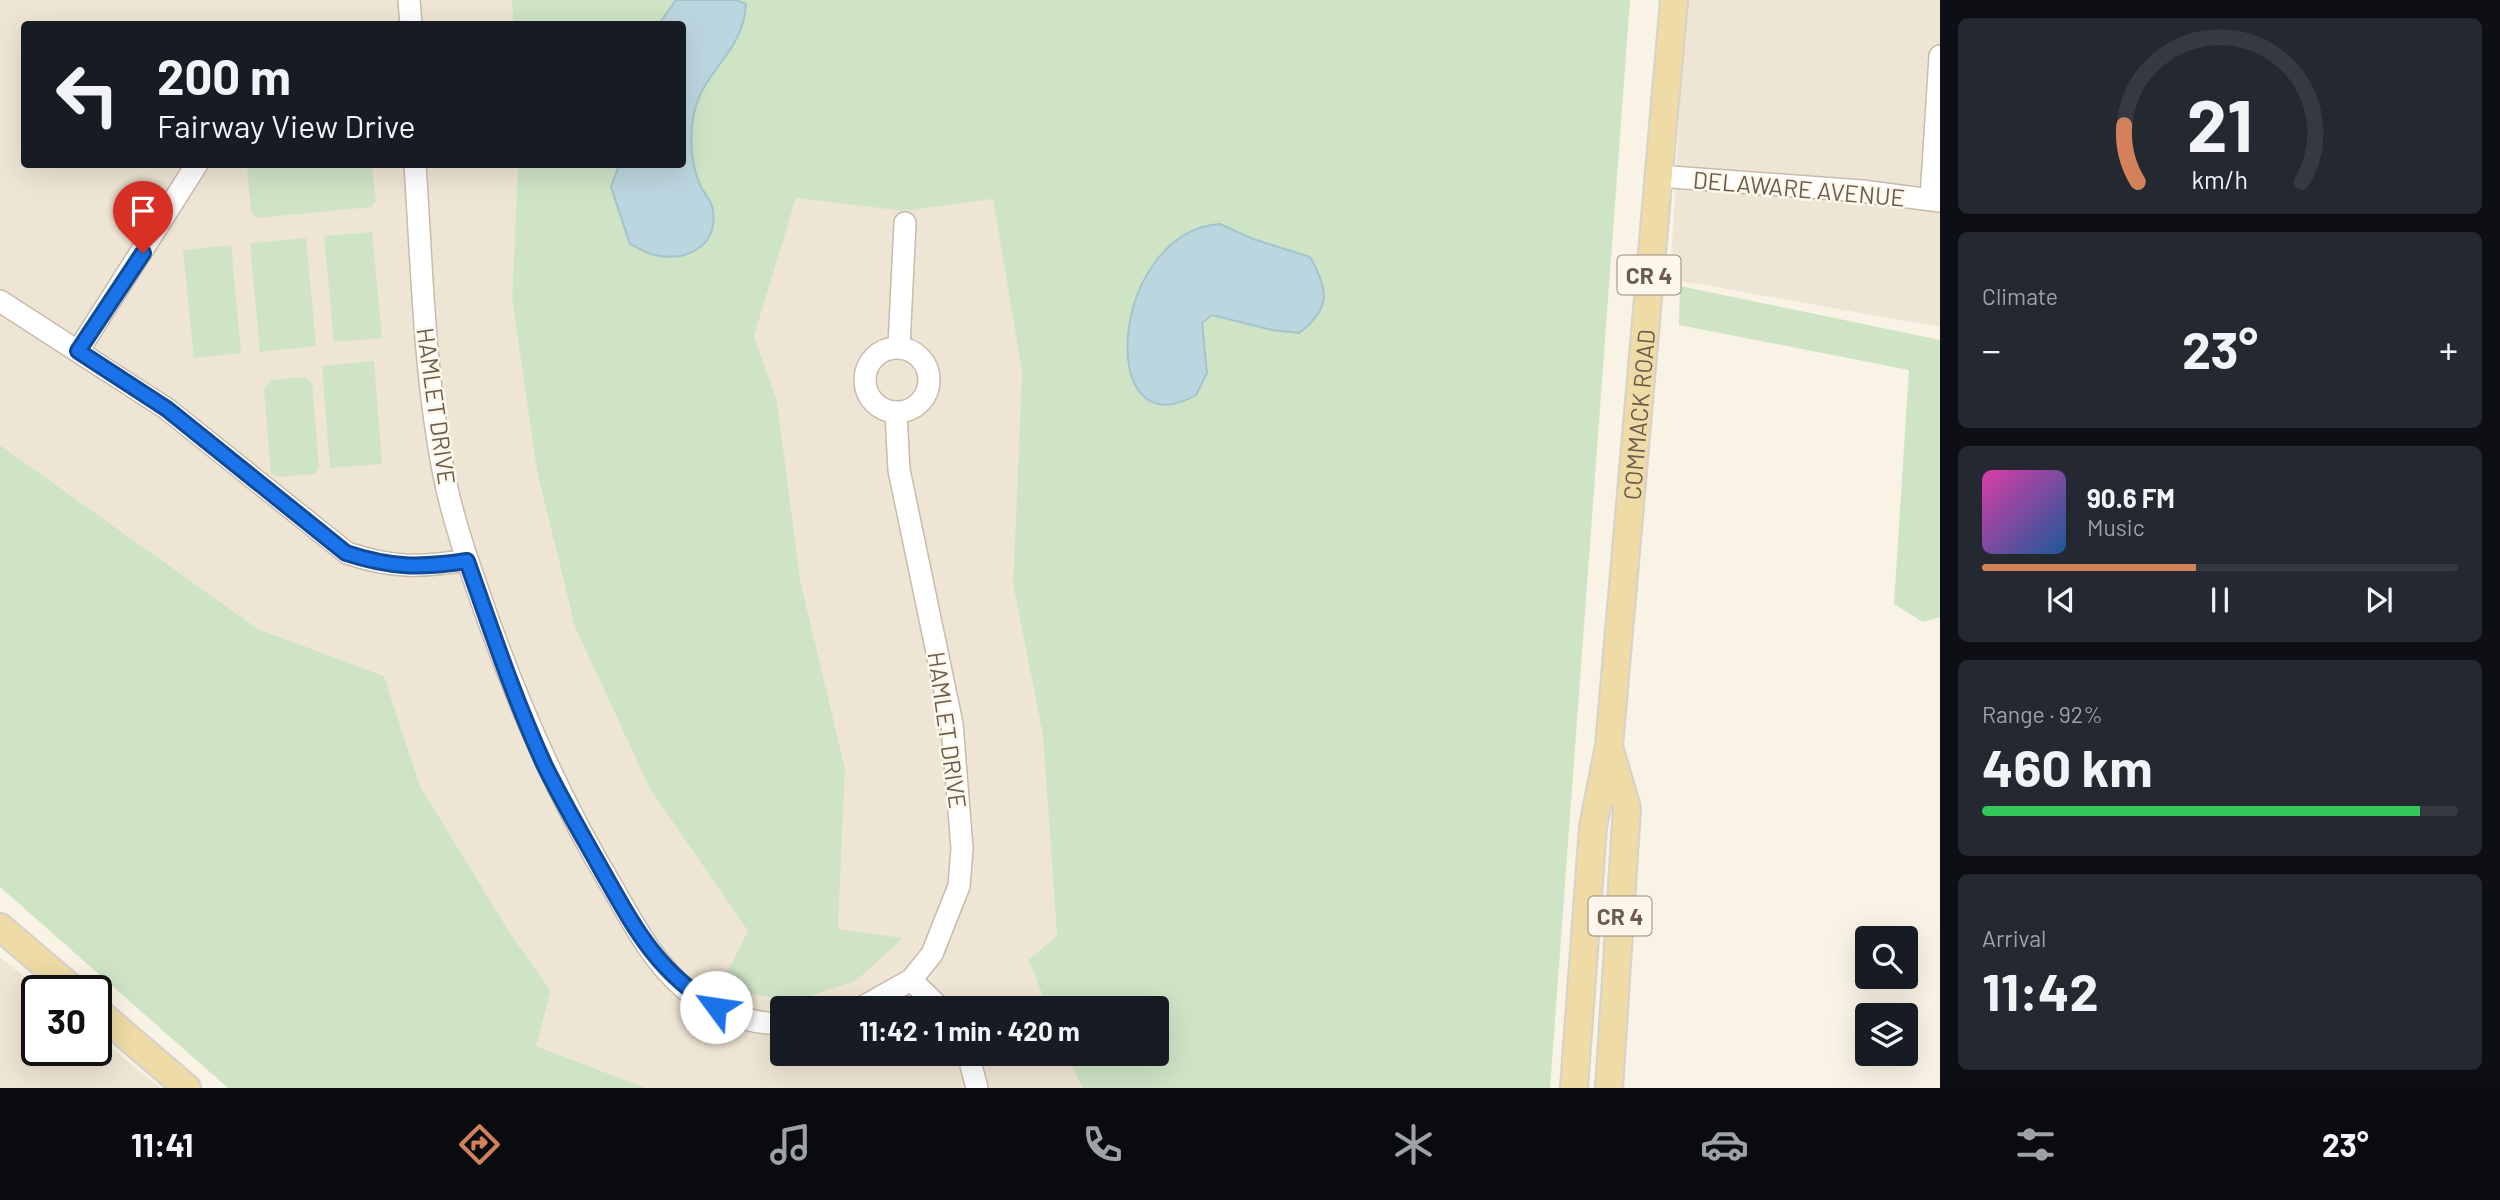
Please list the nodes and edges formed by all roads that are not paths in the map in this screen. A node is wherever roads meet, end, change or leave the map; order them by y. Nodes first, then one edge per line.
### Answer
1 (409, 0) edge
2 (1674, 0) edge
3 (411, 21) edge
4 (1940, 56) edge
5 (194, 168) edge
6 (415, 168) edge
7 (1658, 176) junction
8 (1936, 200) edge
9 (905, 223) dead end
10 (0, 301) edge
11 (899, 346) junction
12 (78, 351) junction
13 (896, 414) junction
14 (467, 561) junction
15 (1609, 746) junction
16 (0, 927) edge
17 (56, 975) edge
18 (911, 980) junction
19 (882, 996) edge
20 (928, 996) edge
21 (770, 1022) edge
22 (112, 1024) edge
23 (971, 1066) edge
24 (187, 1088) edge
25 (977, 1088) edge
26 (1574, 1088) edge
27 (1609, 1088) edge

1 - 3 street
2 - 7 main road, COMMACK ROAD / CR 4
4 - 8 street
5 - 12 street
6 - 14 street, HAMLET DRIVE
7 - 8 street, DELAWARE AVENUE
7 - 15 main road, COMMACK ROAD / CR 4
9 - 11 street
10 - 12 street
11 - 13 street
11 - 13 street
12 - 14 street
13 - 18 street, HAMLET DRIVE
14 - 21 street, HAMLET DRIVE
15 - 26 main road, COMMACK ROAD / CR 4
15 - 27 main road, COMMACK ROAD / CR 4
16 - 17 main road
18 - 19 street, HAMLET DRIVE
18 - 20 street
22 - 24 main road
23 - 25 street

